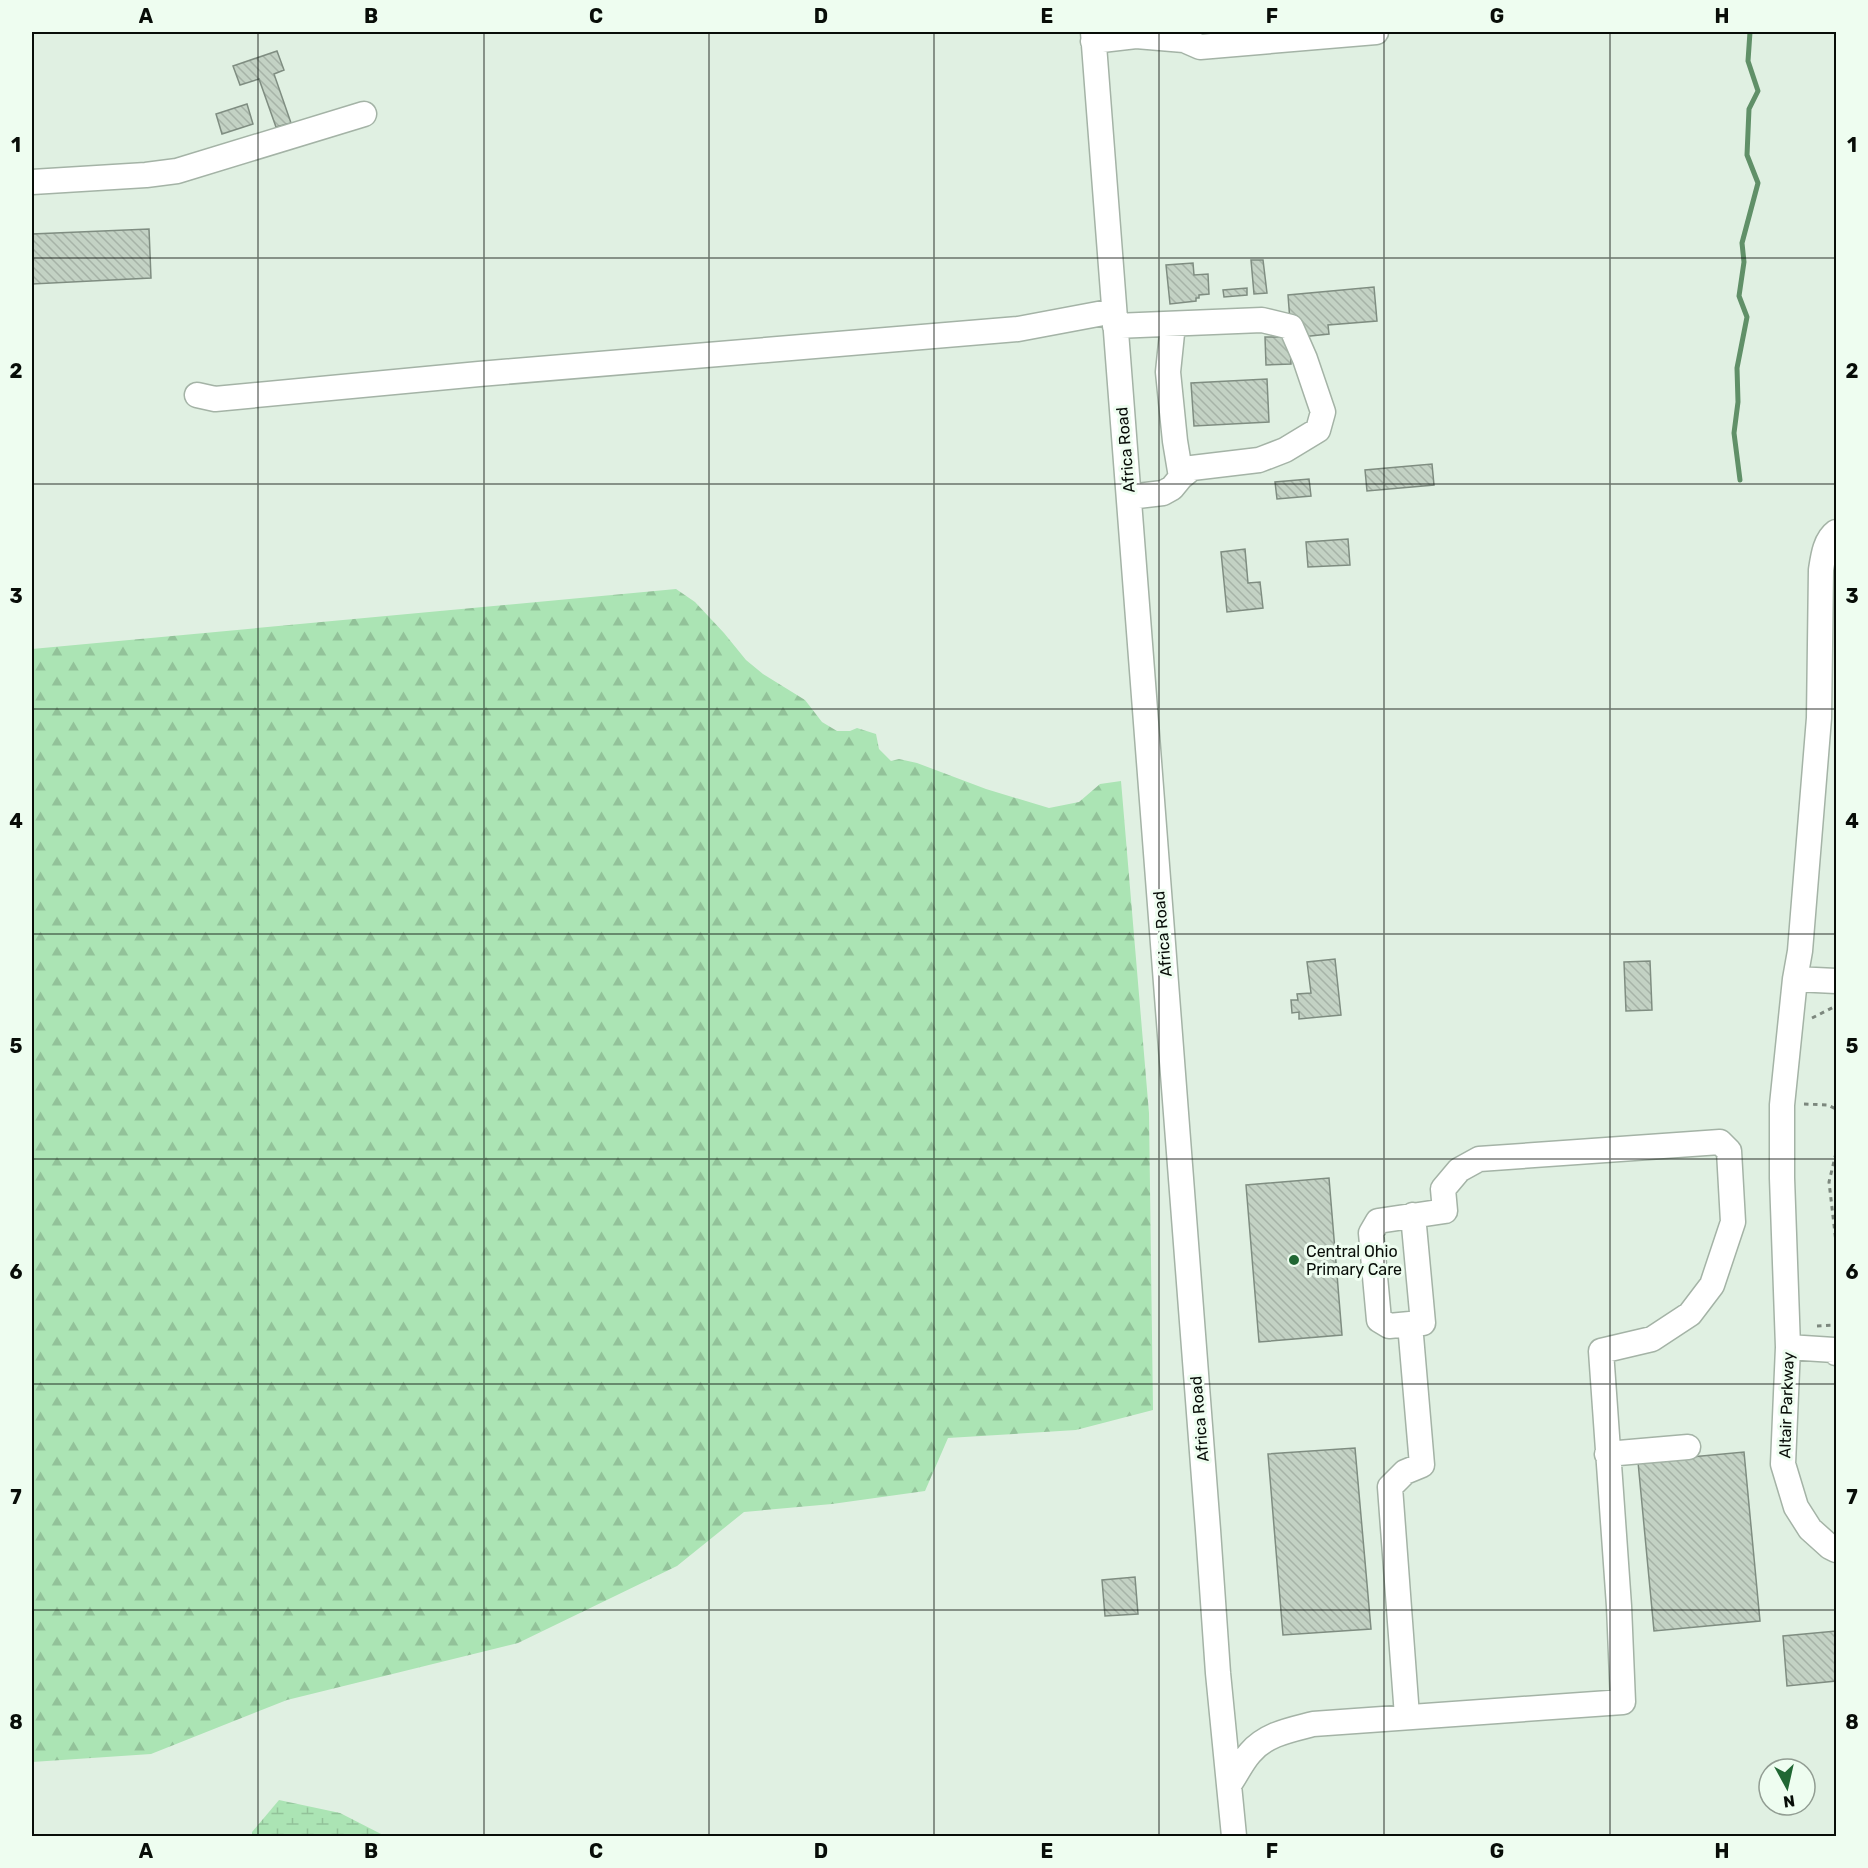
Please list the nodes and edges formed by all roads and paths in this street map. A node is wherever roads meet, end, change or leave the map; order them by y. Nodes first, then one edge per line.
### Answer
1 (1376, 32) edge
2 (1093, 36) edge
3 (1184, 36) edge
4 (364, 114) dead end
5 (32, 182) edge
6 (1114, 319) junction
7 (1173, 324) junction
8 (197, 395) dead end
9 (1181, 477) junction
10 (1129, 497) junction
11 (1836, 532) edge
12 (1827, 752) edge
13 (1795, 979) junction
14 (1836, 981) edge
15 (1836, 1006) edge
16 (1807, 1018) dead end
17 (1796, 1104) dead end
18 (1836, 1109) edge
19 (1836, 1153) edge
20 (1413, 1215) junction
21 (1836, 1242) edge
22 (1410, 1324) junction
23 (1836, 1325) edge
24 (1807, 1327) dead end
25 (1788, 1347) junction
26 (1836, 1353) edge
27 (1688, 1447) dead end
28 (1607, 1454) junction
29 (1836, 1550) edge
30 (1407, 1716) junction
31 (1229, 1785) junction
32 (1234, 1836) edge

1 - 3 street
2 - 3 street
2 - 6 street, Africa Road
4 - 5 street
6 - 7 street
6 - 8 street
6 - 10 street, Africa Road
7 - 9 street
7 - 9 street
9 - 10 street
10 - 31 street, Africa Road
11 - 12 street, Altair Parkway
12 - 13 street, Altair Parkway
13 - 14 street
13 - 25 street, Altair Parkway
15 - 16 path
17 - 18 path
19 - 21 path
20 - 22 street
20 - 22 street
20 - 28 street
22 - 30 street
23 - 24 path
25 - 26 street
25 - 29 street, Altair Parkway
27 - 28 street
28 - 30 street
30 - 31 street
31 - 32 street, Africa Road

